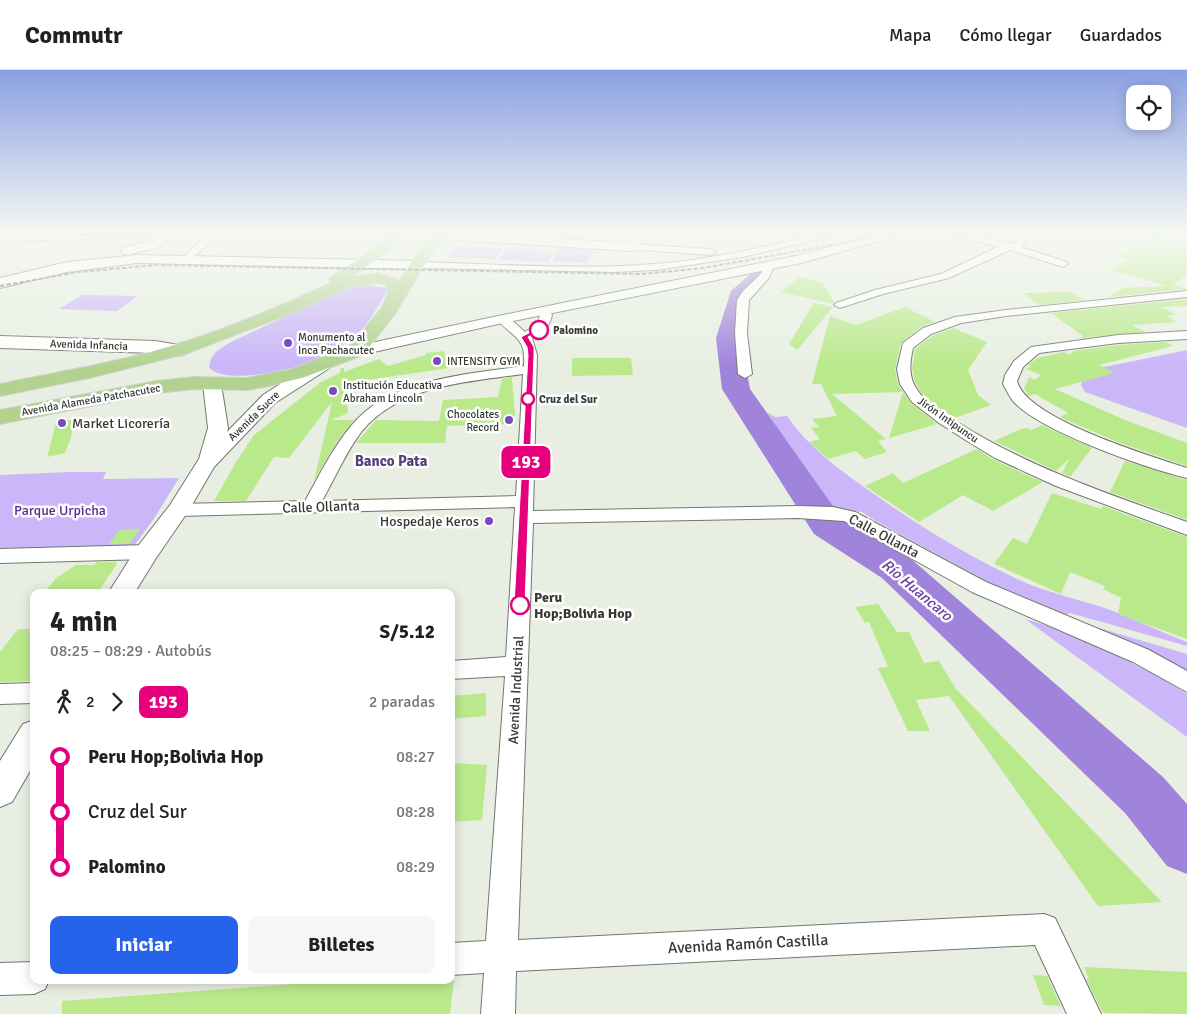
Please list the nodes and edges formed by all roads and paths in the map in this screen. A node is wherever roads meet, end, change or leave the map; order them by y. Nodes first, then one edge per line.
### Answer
1 (19, 278) edge
2 (68, 278) edge
3 (342, 278) edge
4 (409, 278) edge
5 (706, 278) edge
6 (763, 278) edge
7 (937, 278) edge
8 (0, 283) edge
9 (0, 290) edge
10 (1187, 294) edge
11 (313, 296) junction
12 (840, 305) dead end
13 (544, 311) junction
14 (386, 314) junction
15 (503, 319) junction
16 (432, 334) junction
17 (1187, 335) edge
18 (524, 337) junction
19 (0, 342) edge
20 (178, 350) junction
21 (356, 351) junction
22 (333, 358) junction
23 (530, 369) junction
24 (745, 374) dead end
25 (203, 384) junction
26 (0, 390) edge
27 (0, 417) edge
28 (206, 464) junction
29 (1187, 473) edge
30 (310, 507) junction
31 (524, 509) junction
32 (178, 510) junction
33 (833, 513) joint
34 (1187, 529) edge
35 (147, 552) junction
36 (0, 556) edge
37 (124, 589) edge
38 (517, 666) junction
39 (455, 670) edge
40 (1187, 682) edge
41 (30, 693) edge
42 (0, 694) edge
43 (30, 741) edge
44 (0, 791) edge
45 (500, 957) junction
46 (455, 959) edge
47 (30, 978) edge
48 (0, 979) edge
49 (498, 1014) edge
50 (1084, 1014) edge

1 - 8 main road
2 - 9 main road
3 - 11 highway
4 - 14 highway
5 - 13 street
6 - 24 street
7 - 12 street
10 - 34 street, Jirón Intipuncu
11 - 14 highway
11 - 20 highway, Avenida Alameda Patchacutec
13 - 15 street
13 - 18 street
14 - 16 street
14 - 21 highway
15 - 16 street
15 - 18 street
16 - 21 street
17 - 29 street
18 - 23 street, Avenida Industrial
19 - 20 main road, Avenida Infancia
20 - 25 highway
20 - 26 highway, Avenida Alameda Patchacutec
21 - 22 highway, Avenida Alameda Patchacutec
22 - 25 highway, Avenida Alameda Patchacutec
22 - 28 street, Avenida Sucre
23 - 30 street
23 - 31 street, Avenida Industrial
25 - 27 highway, Avenida Alameda Patchacutec
25 - 28 street, Avenida Sucre
28 - 32 street, Avenida Sucre
30 - 31 street, Calle Ollanta
30 - 32 street, Calle Ollanta
31 - 33 street, Calle Ollanta
31 - 38 street, Avenida Industrial
32 - 35 street, Avenida Sucre
33 - 40 street, Calle Ollanta
35 - 36 street
35 - 37 street, Avenida Sucre
38 - 39 street
38 - 45 street, Avenida Industrial
41 - 42 street
43 - 44 street
45 - 46 street, Avenida Ramón Castilla
45 - 49 street, Avenida Industrial
45 - 50 street, Avenida Ramón Castilla
47 - 48 street

